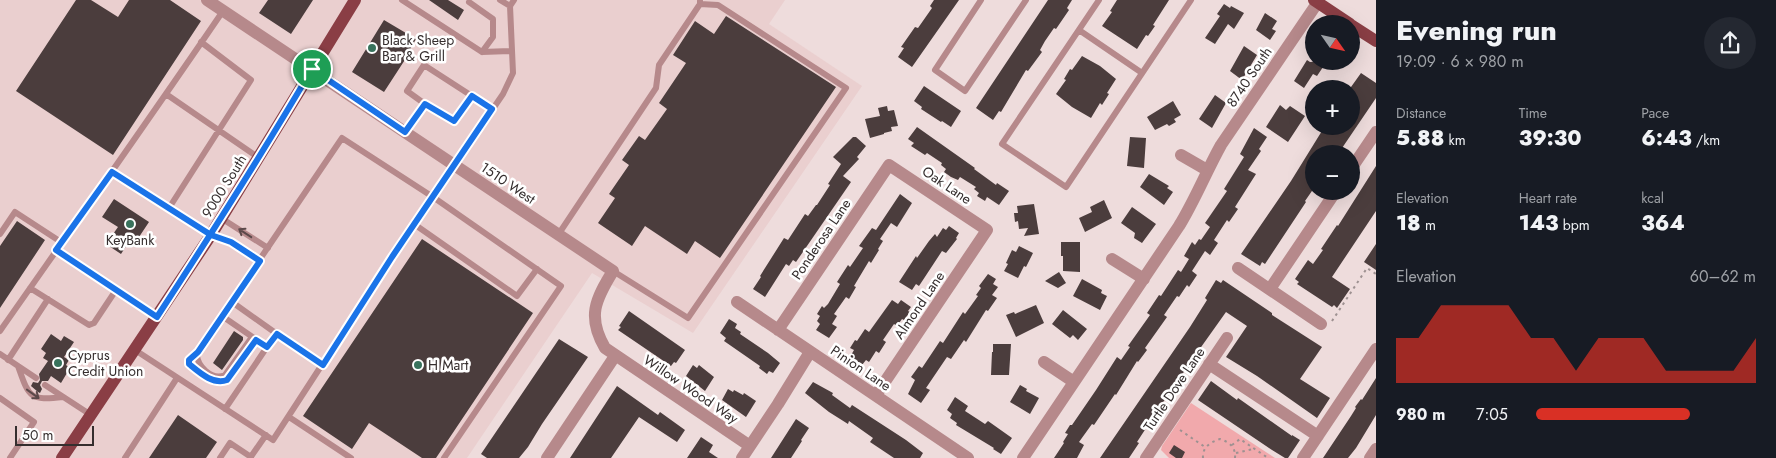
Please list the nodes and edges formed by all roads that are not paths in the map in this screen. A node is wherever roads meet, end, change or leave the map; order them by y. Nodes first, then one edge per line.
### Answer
1 (207, 0) edge
2 (355, 0) edge
3 (402, 0) edge
4 (500, 0) edge
5 (981, 0) edge
6 (1026, 0) edge
7 (1099, 0) edge
8 (1191, 0) edge
9 (469, 1) edge
10 (1316, 1) edge
11 (700, 2) edge
12 (512, 3) edge
13 (222, 10) junction
14 (1337, 15) edge
15 (1079, 30) junction
16 (1360, 31) edge
17 (1376, 41) edge
18 (201, 42) junction
19 (512, 51) junction
20 (482, 52) junction
21 (312, 69) junction
22 (1142, 73) junction
23 (166, 94) junction
24 (472, 96) junction
25 (425, 104) junction
26 (492, 109) junction
27 (220, 131) junction
28 (405, 132) junction
29 (1376, 132) edge
30 (1372, 146) edge
31 (1181, 155) dead end
32 (259, 158) junction
33 (1360, 159) edge
34 (454, 165) junction
35 (889, 165) joint
36 (1207, 170) junction
37 (112, 172) junction
38 (433, 197) junction
39 (1330, 200) edge
40 (168, 208) junction
41 (222, 218) junction
42 (414, 224) junction
43 (987, 230) joint
44 (0, 234) edge
45 (211, 235) junction
46 (558, 235) junction
47 (61, 242) junction
48 (268, 248) junction
49 (56, 250) junction
50 (1112, 259) dead end
51 (260, 261) junction
52 (1238, 268) dead end
53 (536, 269) junction
54 (613, 271) junction
55 (1144, 279) junction
56 (30, 288) junction
57 (116, 290) junction
58 (1270, 290) junction
59 (48, 299) junction
60 (232, 302) junction
61 (737, 302) dead end
62 (222, 316) junction
63 (157, 317) junction
64 (1326, 323) road end
65 (778, 330) junction
66 (0, 331) edge
67 (277, 334) junction
68 (254, 338) junction
69 (1226, 338) dead end
70 (267, 347) junction
71 (1376, 349) edge
72 (135, 350) junction
73 (810, 352) junction
74 (0, 354) edge
75 (616, 356) junction
76 (8, 360) junction
77 (1044, 362) dead end
78 (1209, 364) junction
79 (323, 365) junction
80 (18, 366) junction
81 (36, 378) dead end
82 (177, 378) junction
83 (1074, 382) junction
84 (45, 385) dead end
85 (876, 395) junction
86 (63, 396) junction
87 (0, 398) edge
88 (225, 409) junction
89 (91, 415) junction
90 (289, 418) junction
91 (266, 435) junction
92 (1318, 436) junction
93 (750, 446) junction
94 (1376, 449) edge
95 (1151, 456) edge
96 (251, 457) edge
97 (10, 458) edge
98 (62, 458) edge
99 (125, 458) edge
100 (220, 458) edge
101 (351, 458) edge
102 (444, 458) edge
103 (547, 458) edge
104 (742, 458) edge
105 (968, 458) edge
106 (1023, 458) edge
107 (1303, 458) edge
108 (1370, 458) edge

1 - 13 street, 1510 West
2 - 21 main road, 9000 South
3 - 20 lane
4 - 12 lane
5 - 6 lane
7 - 15 lane
8 - 22 lane
9 - 20 lane
10 - 14 main road
10 - 36 street, 8740 South
11 - 46 lane
11 - 54 lane
12 - 19 lane
13 - 18 lane
13 - 21 street, 1510 West
15 - 22 lane
15 - 22 lane
16 - 17 main road
18 - 23 lane
18 - 27 lane
19 - 20 lane
19 - 26 lane
21 - 28 street, 1510 West
21 - 32 main road, 9000 South
23 - 27 lane
23 - 37 lane
24 - 25 lane
24 - 25 lane
24 - 26 lane
25 - 28 lane
26 - 34 lane
27 - 32 lane
27 - 40 lane
28 - 34 street, 1510 West
29 - 30 street
30 - 33 street
31 - 36 street
32 - 41 main road, 9000 South
34 - 38 lane
34 - 46 street, 1510 West
35 - 43 street, Oak Lane
35 - 65 street, Ponderosa Lane
36 - 55 street, 8740 South
37 - 40 lane
37 - 47 lane
38 - 42 lane
38 - 48 lane
38 - 53 lane
39 - 58 street
40 - 45 lane
41 - 45 main road, 9000 South
48 -> 41 lane
42 - 53 lane
42 - 79 lane
43 - 85 street, Almond Lane
44 - 47 lane
45 - 51 lane
45 - 63 main road, 9000 South
46 - 54 street, 1510 West
47 - 49 lane
48 - 51 lane
49 - 56 lane
49 - 57 lane
50 - 55 street
51 - 60 lane
52 - 58 street
53 - 102 lane
54 - 75 street, Willow Wood Way
55 - 83 street, 8740 South
56 - 59 lane
56 - 66 lane
57 - 59 lane
57 - 63 lane
58 - 64 street
59 - 76 lane
60 - 62 lane
60 - 67 lane
61 - 65 street, Pinion Lane
62 - 68 lane
62 - 68 lane
63 - 72 main road, 9000 South
65 - 73 street, Pinion Lane
67 - 70 lane
67 - 79 lane
68 - 70 lane
69 - 78 street, Turtle Dove Lane
70 - 88 lane
71 - 92 street
72 - 82 lane
72 - 89 main road, 9000 South
73 - 85 street, Pinion Lane
73 - 93 street
74 - 76 lane
75 - 93 street, Willow Wood Way
75 - 103 street
76 - 80 lane
77 - 83 street
78 - 92 street
78 - 95 street, Turtle Dove Lane
79 - 90 lane
80 - 81 lane
80 -> 86 lane
82 - 88 lane
82 - 99 lane
83 - 106 street, 8740 South
84 - 86 lane
85 - 105 street, Pinion Lane
86 - 89 lane
87 - 97 lane
88 - 91 lane
89 - 98 main road, 9000 South
90 - 91 lane
90 - 101 lane
91 - 96 lane
92 - 107 street
93 - 104 street
94 - 108 street
96 - 100 lane

